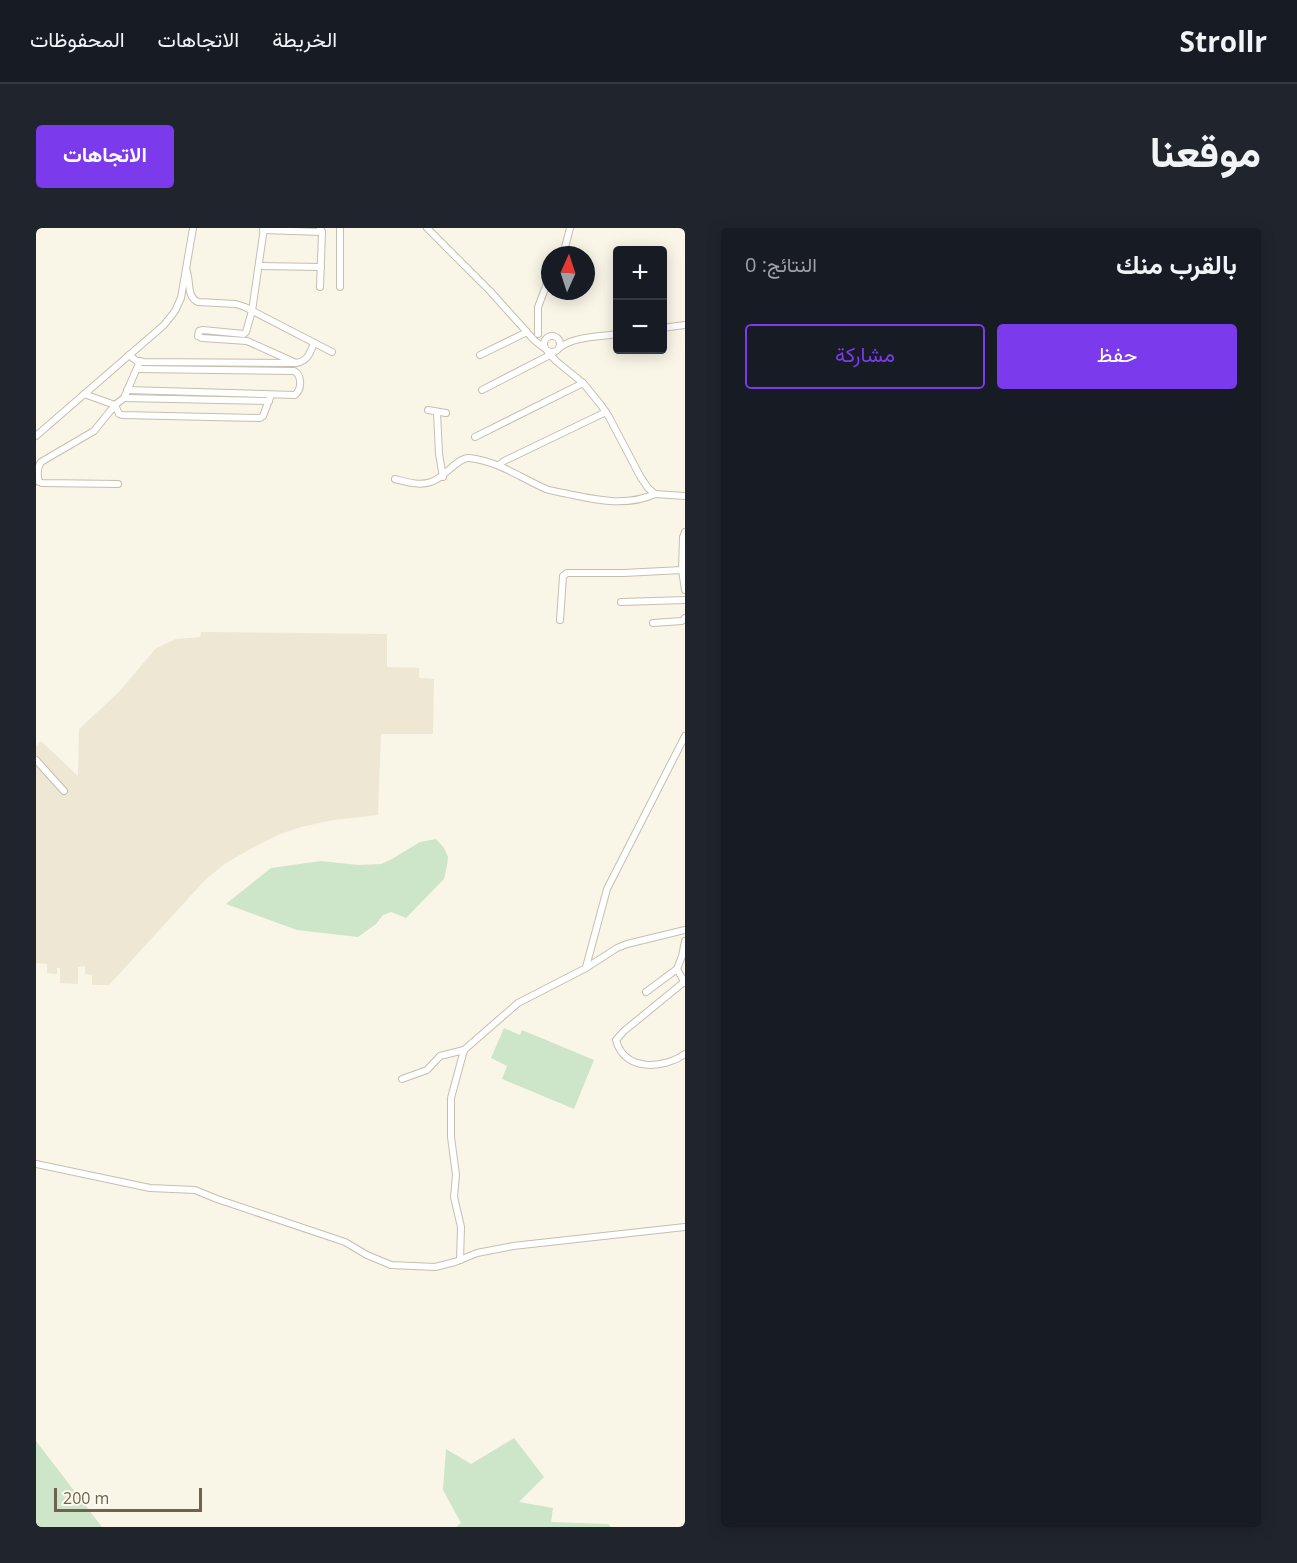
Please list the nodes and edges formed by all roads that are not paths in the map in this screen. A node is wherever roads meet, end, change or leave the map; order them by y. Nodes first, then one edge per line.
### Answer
1 (193, 228) edge
2 (340, 228) edge
3 (427, 228) edge
4 (570, 228) edge
5 (264, 229) edge
6 (321, 230) edge
7 (565, 246) edge
8 (259, 266) junction
9 (321, 267) junction
10 (186, 268) junction
11 (321, 287) dead end
12 (340, 287) dead end
13 (541, 299) edge
14 (252, 311) junction
15 (685, 325) edge
16 (667, 327) edge
17 (526, 330) junction
18 (538, 334) junction
19 (613, 335) edge
20 (549, 337) junction
21 (557, 338) junction
22 (574, 341) junction
23 (314, 343) junction
24 (559, 349) junction
25 (332, 352) dead end
26 (548, 352) junction
27 (129, 355) junction
28 (480, 356) dead end
29 (140, 361) junction
30 (296, 363) junction
31 (565, 368) junction
32 (137, 369) junction
33 (583, 383) junction
34 (128, 390) junction
35 (482, 390) dead end
36 (84, 394) junction
37 (124, 398) junction
38 (270, 398) junction
39 (115, 405) junction
40 (428, 410) dead end
41 (437, 412) junction
42 (446, 412) dead end
43 (606, 412) junction
44 (36, 436) edge
45 (475, 437) dead end
46 (499, 465) junction
47 (443, 477) junction
48 (395, 479) dead end
49 (118, 484) dead end
50 (655, 494) junction
51 (685, 496) edge
52 (685, 532) edge
53 (682, 570) junction
54 (685, 590) edge
55 (685, 600) edge
56 (621, 602) dead end
57 (685, 618) edge
58 (560, 620) dead end
59 (653, 623) dead end
60 (685, 736) edge
61 (36, 760) edge
62 (64, 791) dead end
63 (685, 930) edge
64 (685, 941) edge
65 (684, 956) edge
66 (586, 968) junction
67 (677, 969) junction
68 (685, 982) edge
69 (646, 992) dead end
70 (464, 1050) junction
71 (685, 1054) edge
72 (402, 1078) dead end
73 (36, 1164) edge
74 (685, 1227) edge
75 (460, 1260) junction

1 - 10 street
2 - 12 street
3 - 17 street
4 - 7 street
5 - 6 street
5 - 8 street
6 - 9 street
8 - 9 street
8 - 14 street
9 - 11 street
10 - 14 street
10 - 27 street
13 - 18 street
14 - 23 street
14 - 30 street
15 - 16 street
17 - 18 street
17 - 26 street
17 - 28 street
18 - 20 street
19 - 22 street
20 - 21 street
20 - 26 street
21 - 22 street
21 - 24 street
22 - 24 street
23 - 25 street
23 - 30 street
24 - 26 street
24 - 31 street
26 - 31 street
26 - 35 street
27 - 29 street
27 - 36 street
29 - 30 street
29 - 32 street
31 - 33 street
32 - 34 street
32 - 38 street
33 - 43 street
33 - 45 street
34 - 37 street
34 - 38 street
36 - 39 street
36 - 44 street
37 - 38 street
37 - 39 street
38 - 39 street
39 - 49 street
40 - 41 street
41 - 42 street
41 - 47 street
43 - 46 street
43 - 50 street
46 - 47 street
46 - 50 street
47 - 48 street
50 - 51 street
52 - 53 street
53 - 54 street
53 - 58 street
55 - 56 street
57 - 59 street
60 - 66 street
61 - 62 street
63 - 66 street
64 - 65 street
65 - 67 street
66 - 70 street
67 - 68 street
67 - 69 street
68 - 71 street
70 - 72 street
70 - 75 street
73 - 75 street
74 - 75 street

